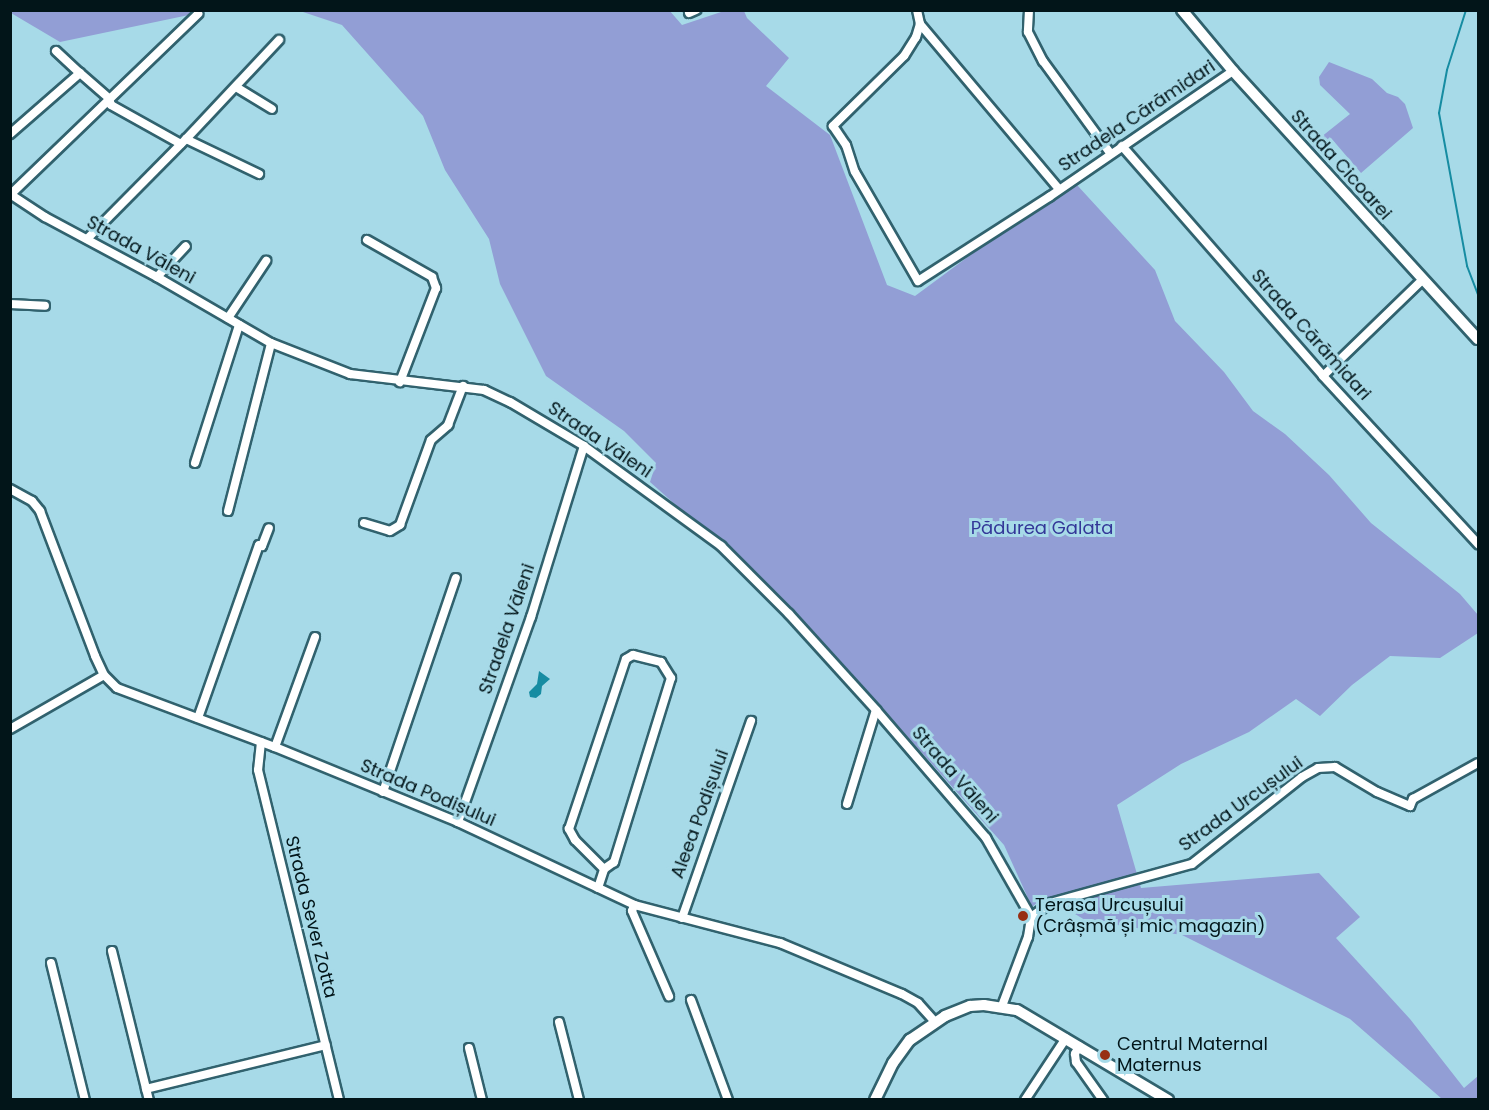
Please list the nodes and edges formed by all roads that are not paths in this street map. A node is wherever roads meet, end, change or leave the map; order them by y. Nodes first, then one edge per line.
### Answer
1 (917, 10) edge
2 (1029, 10) edge
3 (1182, 10) edge
4 (198, 14) dead end
5 (920, 24) junction
6 (279, 40) dead end
7 (56, 51) dead end
8 (1233, 70) junction
9 (80, 73) junction
10 (236, 87) junction
11 (109, 100) junction
12 (272, 109) dead end
13 (10, 134) edge
14 (184, 142) junction
15 (1122, 146) junction
16 (1110, 153) junction
17 (259, 174) dead end
18 (1059, 189) junction
19 (11, 194) edge
20 (87, 239) junction
21 (367, 240) dead end
22 (186, 246) dead end
23 (266, 261) dead end
24 (157, 277) junction
25 (1423, 279) junction
26 (10, 304) edge
27 (45, 306) dead end
28 (228, 318) junction
29 (239, 325) junction
30 (1479, 339) edge
31 (271, 343) junction
32 (1323, 376) junction
33 (400, 382) junction
34 (463, 386) junction
35 (584, 446) junction
36 (195, 462) dead end
37 (10, 489) edge
38 (657, 498) junction
39 (651, 506) dead end
40 (228, 511) dead end
41 (364, 523) dead end
42 (269, 528) dead end
43 (1479, 544) edge
44 (456, 578) dead end
45 (315, 637) dead end
46 (104, 675) junction
47 (876, 710) junction
48 (198, 718) junction
49 (751, 721) dead end
50 (10, 729) edge
51 (261, 742) junction
52 (275, 747) junction
53 (1479, 763) edge
54 (383, 792) junction
55 (847, 804) dead end
56 (458, 822) junction
57 (604, 869) junction
58 (598, 888) junction
59 (634, 904) junction
60 (1031, 917) junction
61 (682, 918) junction
62 (112, 951) dead end
63 (51, 963) dead end
64 (669, 996) dead end
65 (691, 1000) dead end
66 (1002, 1006) junction
67 (559, 1022) dead end
68 (934, 1022) junction
69 (1066, 1038) junction
70 (326, 1045) junction
71 (1079, 1046) junction
72 (469, 1048) dead end
73 (146, 1089) junction
74 (85, 1100) edge
75 (149, 1100) edge
76 (339, 1100) edge
77 (482, 1100) edge
78 (579, 1100) edge
79 (728, 1100) edge
80 (875, 1100) edge
81 (1025, 1100) edge
82 (1104, 1100) edge
83 (1168, 1100) edge

1 - 5 street, Stradela Cărămidari
2 - 16 street
3 - 8 street, Strada Cicoarei
4 - 11 street
5 - 18 street, Stradela Cărămidari
5 - 18 street, Stradela Cărămidari
6 - 10 street
7 - 9 street
8 - 15 street, Stradela Cărămidari
8 - 25 street, Strada Cicoarei
9 - 11 street
9 - 13 street
10 - 12 street
10 - 14 street
11 - 14 street
11 - 19 street
14 - 17 street
14 - 20 street
15 - 16 street, Stradela Cărămidari
15 - 32 street, Strada Cărămidari
16 - 18 street, Stradela Cărămidari
19 - 20 street, Strada Văleni
20 - 24 street, Strada Văleni
21 - 33 street
22 - 24 street
23 - 28 street
24 - 28 street, Strada Văleni
25 - 30 street, Strada Cicoarei
25 - 32 street
26 - 27 street
28 - 29 street, Strada Văleni
29 - 31 street, Strada Văleni
29 - 36 street
31 - 33 street, Strada Văleni
31 - 40 street
32 - 43 street, Strada Cărămidari
33 - 34 street, Strada Văleni
34 - 35 street, Strada Văleni
34 - 41 street
35 - 38 street, Strada Văleni
35 - 56 street, Stradela Văleni
37 - 46 street
38 - 39 street
38 - 47 street, Strada Văleni
42 - 48 street
44 - 54 street
45 - 52 street
46 - 48 street, Strada Podișului
46 - 50 street
47 - 55 street
47 - 60 street, Strada Văleni
48 - 51 street, Strada Podișului
49 - 61 street, Aleea Podișului
51 - 52 street, Strada Podișului
51 - 70 street, Strada Sever Zotta
52 - 54 street, Strada Podișului
53 - 60 street, Strada Urcușului
54 - 56 street, Strada Podișului
56 - 58 street, Strada Podișului
57 - 57 street
57 - 58 street
58 - 59 street, Strada Podișului
59 - 61 street, Strada Podișului
59 - 64 street
60 - 66 street
61 - 68 street, Strada Podișului
62 - 73 street
63 - 74 street
65 - 79 street
66 - 68 street
66 - 69 street
67 - 78 street
68 - 80 street
69 - 71 street
69 - 81 street
70 - 73 street
70 - 76 street, Strada Sever Zotta
71 - 82 street
71 - 83 street
72 - 77 street
73 - 75 street

